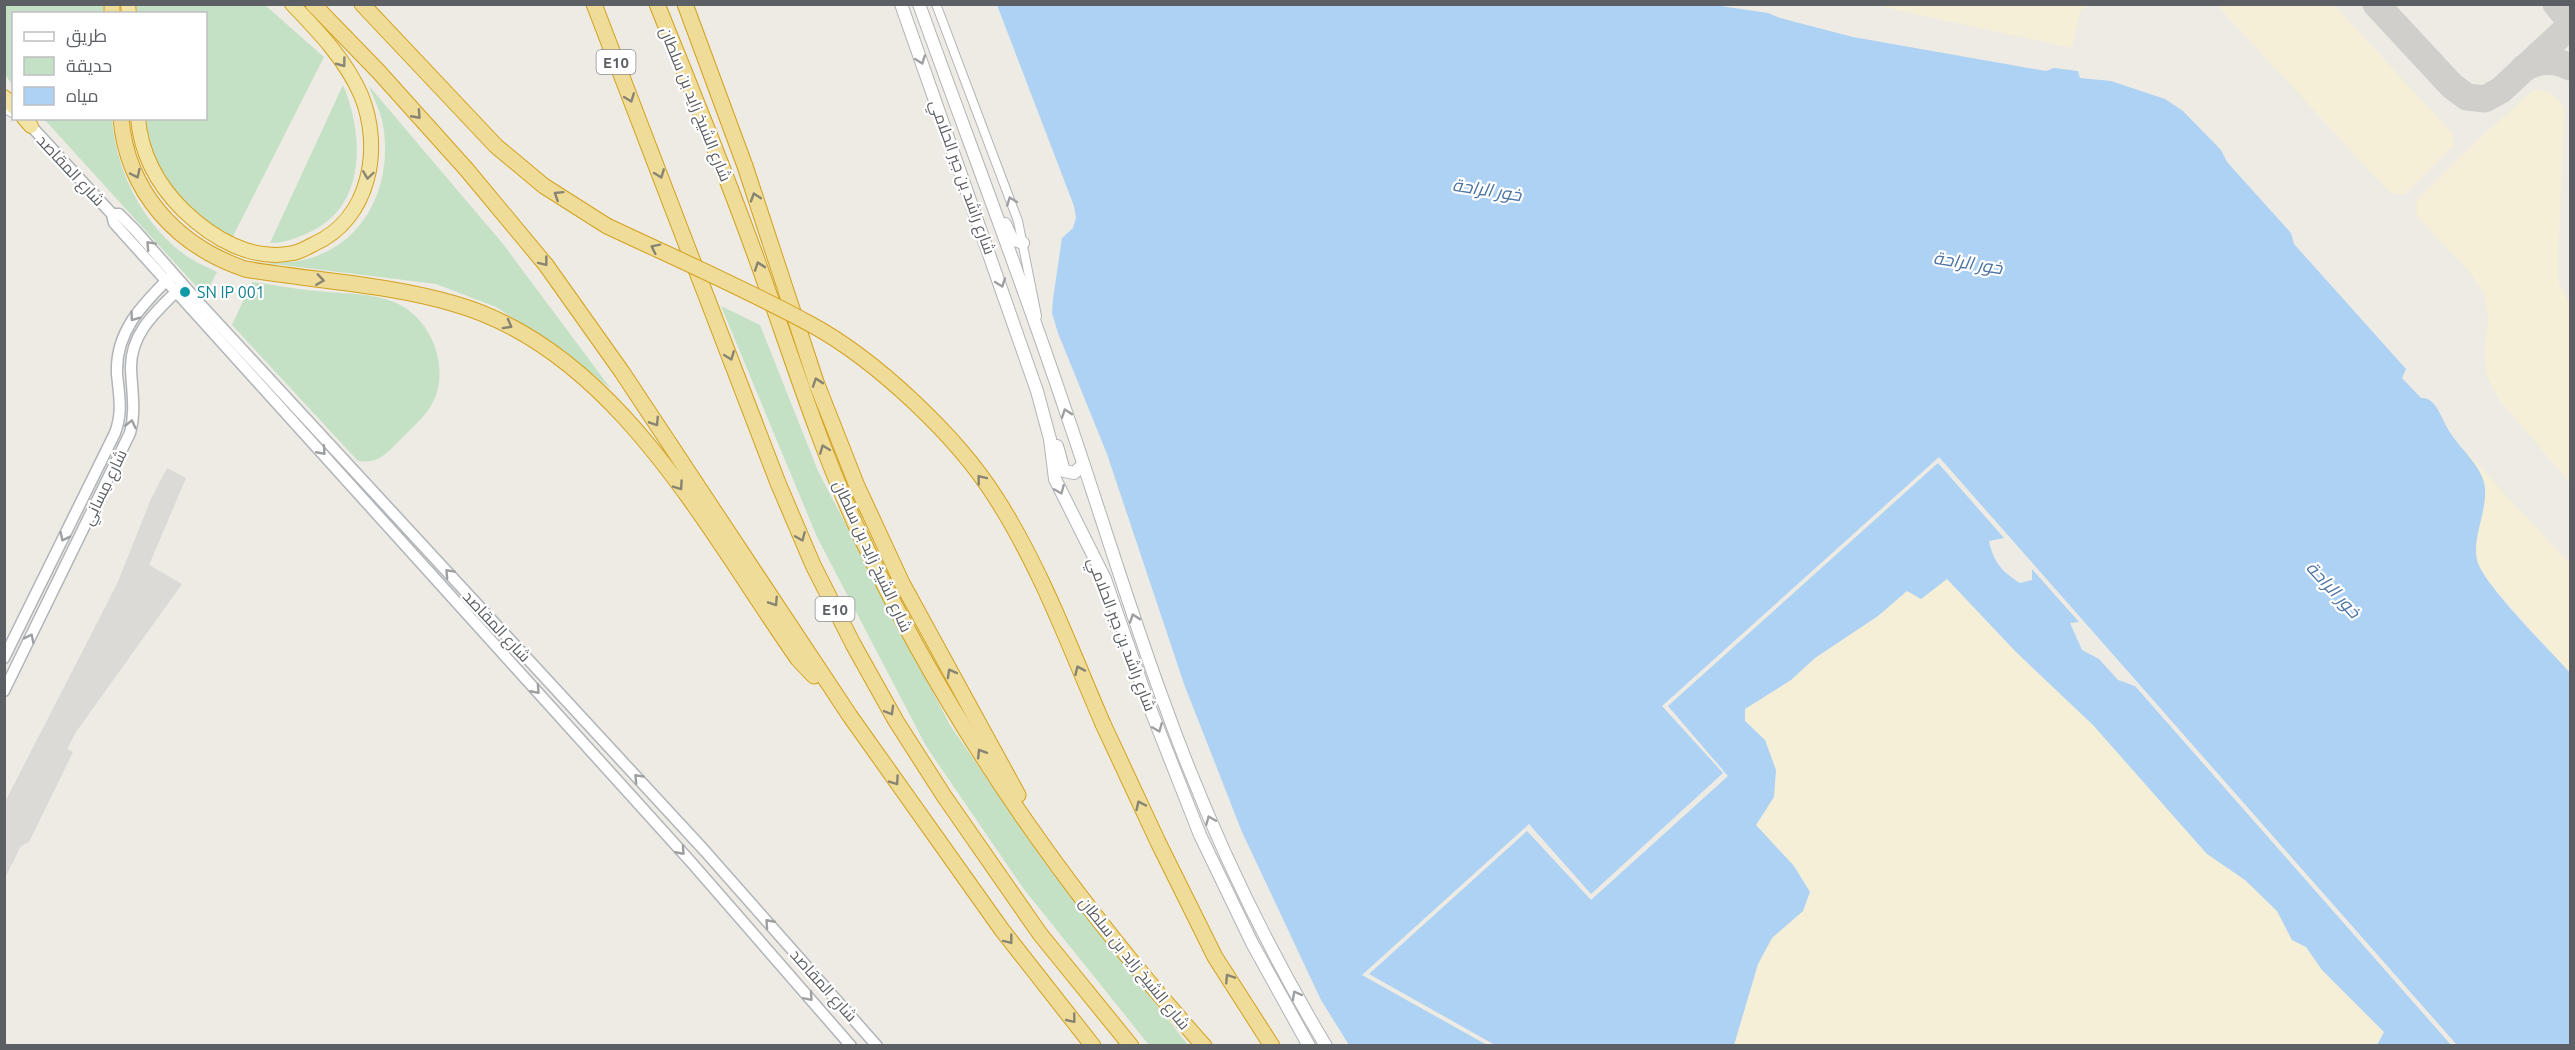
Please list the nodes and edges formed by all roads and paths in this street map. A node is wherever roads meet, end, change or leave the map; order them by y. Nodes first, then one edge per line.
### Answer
1 (292, 4) edge
2 (313, 4) edge
3 (362, 4) edge
4 (594, 4) edge
5 (657, 4) edge
6 (685, 4) edge
7 (901, 4) edge
8 (919, 4) edge
9 (936, 4) edge
10 (121, 120) edge
11 (138, 120) edge
12 (25, 121) edge
13 (986, 190) junction
14 (1023, 243) junction
15 (170, 277) junction
16 (180, 288) junction
17 (1041, 340) junction
18 (258, 373) junction
19 (1043, 413) junction
20 (1083, 465) junction
21 (44, 578) junction
22 (57, 584) junction
23 (4, 658) edge
24 (4, 691) edge
25 (849, 716) junction
26 (1060, 872) junction
27 (851, 1046) edge
28 (877, 1046) edge
29 (1093, 1046) edge
30 (1131, 1046) edge
31 (1204, 1046) edge
32 (1272, 1046) edge
33 (1309, 1046) edge
34 (1326, 1046) edge

1 -> 11 highway
2 -> 25 highway
32 -> 3 highway, bridge
4 -> 30 highway, E10
26 -> 5 highway, شارع الشيخ زايد بن سلطان
26 -> 6 highway
7 -> 19 main road, شارع راشد بن جبر الحلامي
8 - 13 main road, شارع راشد بن جبر الحلامي
14 -> 9 street
10 -> 25 highway
12 - 15 street, شارع المقاصد
13 - 14 main road
13 - 17 main road, شارع راشد بن جبر الحلامي
14 - 17 street
15 - 16 street, شارع المقاصد
15 -> 21 street, شارع مِسانِي
16 - 18 street, شارع المقاصد
22 -> 16 street, شارع مِسانِي
20 -> 17 main road, شارع راشد بن جبر الحلامي
18 -> 27 street, شارع المقاصد
28 -> 18 street, شارع المقاصد
19 - 20 main road
19 -> 33 main road, شارع راشد بن جبر الحلامي
34 -> 20 main road, شارع راشد بن جبر الحلامي
21 - 22 street
21 - 23 street, شارع مِسانِي
24 -> 22 street, شارع مِسانِي
25 -> 29 highway
26 - 31 highway, شارع الشيخ زايد بن سلطان

